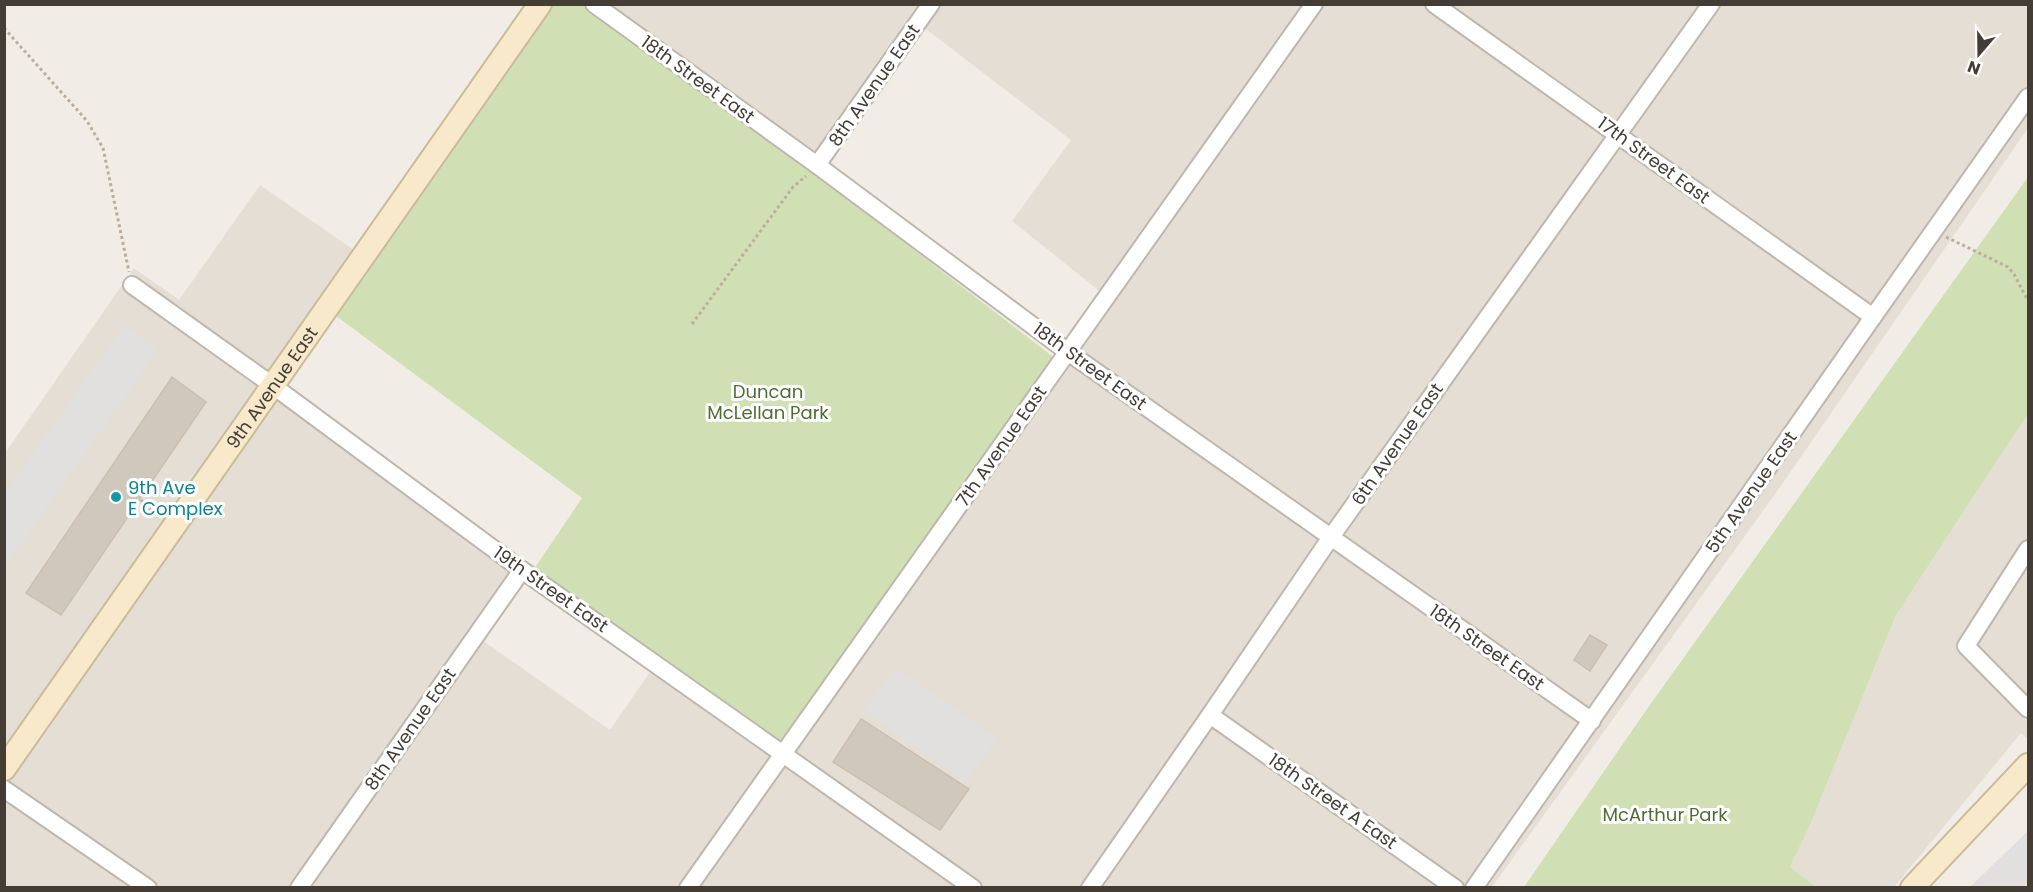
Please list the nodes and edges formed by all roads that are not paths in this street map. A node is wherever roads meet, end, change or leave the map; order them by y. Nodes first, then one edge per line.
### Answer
1 (540, 4) edge
2 (594, 4) edge
3 (931, 4) edge
4 (1314, 4) edge
5 (1434, 4) edge
6 (1711, 4) edge
7 (2028, 97) edge
8 (1618, 135) junction
9 (817, 165) junction
10 (132, 285) road end
11 (1872, 317) junction
12 (1068, 352) junction
13 (272, 385) junction
14 (1331, 537) junction
15 (2028, 549) edge
16 (522, 570) junction
17 (2028, 709) edge
18 (1210, 715) junction
19 (1592, 721) junction
20 (783, 753) junction
21 (2028, 765) edge
22 (4, 769) edge
23 (4, 789) edge
24 (148, 888) edge
25 (299, 888) edge
26 (688, 888) edge
27 (974, 888) edge
28 (1090, 888) edge
29 (1455, 888) edge
30 (1474, 888) edge
31 (1912, 888) edge

1 - 13 street, 9th Avenue East
2 - 9 street, 18th Street East
3 - 9 street, 8th Avenue East
4 - 12 street, 7th Avenue East
5 - 8 street, 17th Street East
6 - 8 street, 6th Avenue East
7 - 11 street, 5th Avenue East
8 - 11 street, 17th Street East
8 - 14 street, 6th Avenue East
9 - 12 street, 18th Street East
10 - 13 street, 19th Street East
11 - 19 street, 5th Avenue East
12 - 14 street, 18th Street East
12 - 20 street, 7th Avenue East
13 - 16 street, 19th Street East
13 - 22 street, 9th Avenue East
14 - 18 street, 6th Avenue East
14 - 19 street, 18th Street East
15 - 17 street
16 - 20 street, 19th Street East
16 - 25 street, 8th Avenue East
18 - 28 street, 6th Avenue East
18 - 29 street, 18th Street A East
19 - 30 street, 5th Avenue East
20 - 26 street, 7th Avenue East
20 - 27 street, 19th Street East
21 - 31 street
23 - 24 street

